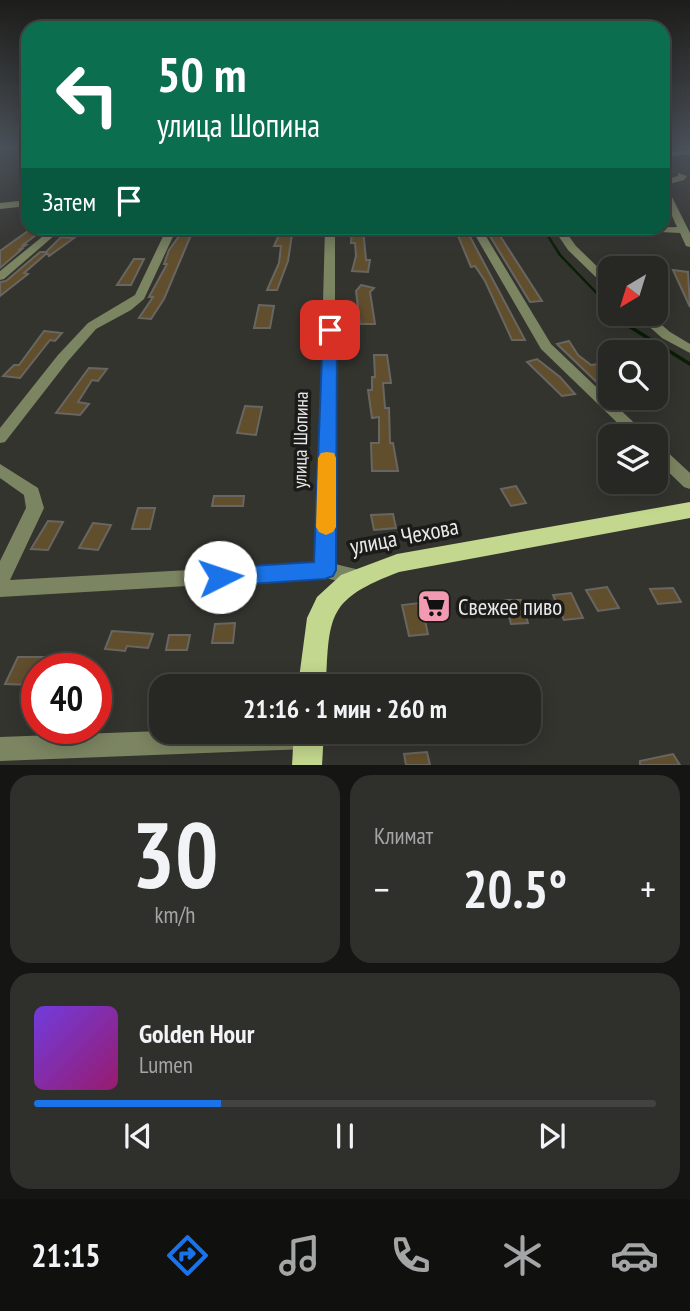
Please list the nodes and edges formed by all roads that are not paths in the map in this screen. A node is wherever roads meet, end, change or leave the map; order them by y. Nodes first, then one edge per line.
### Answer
1 (670, 202) edge
2 (21, 204) edge
3 (0, 206) edge
4 (670, 229) edge
5 (682, 230) junction
6 (50, 235) edge
7 (169, 235) edge
8 (330, 235) edge
9 (480, 235) edge
10 (563, 235) edge
11 (690, 244) edge
12 (598, 273) edge
13 (0, 277) edge
14 (655, 326) edge
15 (690, 349) edge
16 (627, 424) edge
17 (0, 438) edge
18 (668, 462) edge
19 (0, 470) edge
20 (690, 482) edge
21 (690, 510) edge
22 (325, 570) junction
23 (357, 577) junction
24 (0, 581) edge
25 (0, 589) edge
26 (313, 674) edge
27 (308, 745) edge
28 (9, 755) edge

1 - 5 street
2 - 3 street
4 - 5 street
5 - 11 street
6 - 13 street
7 - 17 street
8 - 22 street, улица Шопина
9 - 16 street
10 - 12 street
14 - 15 street
18 - 20 street
19 - 24 street
21 - 23 main road, улица Чехова
22 - 23 street, улица Чехова
22 - 25 street, улица Чехова
23 - 26 main road
27 - 28 street

